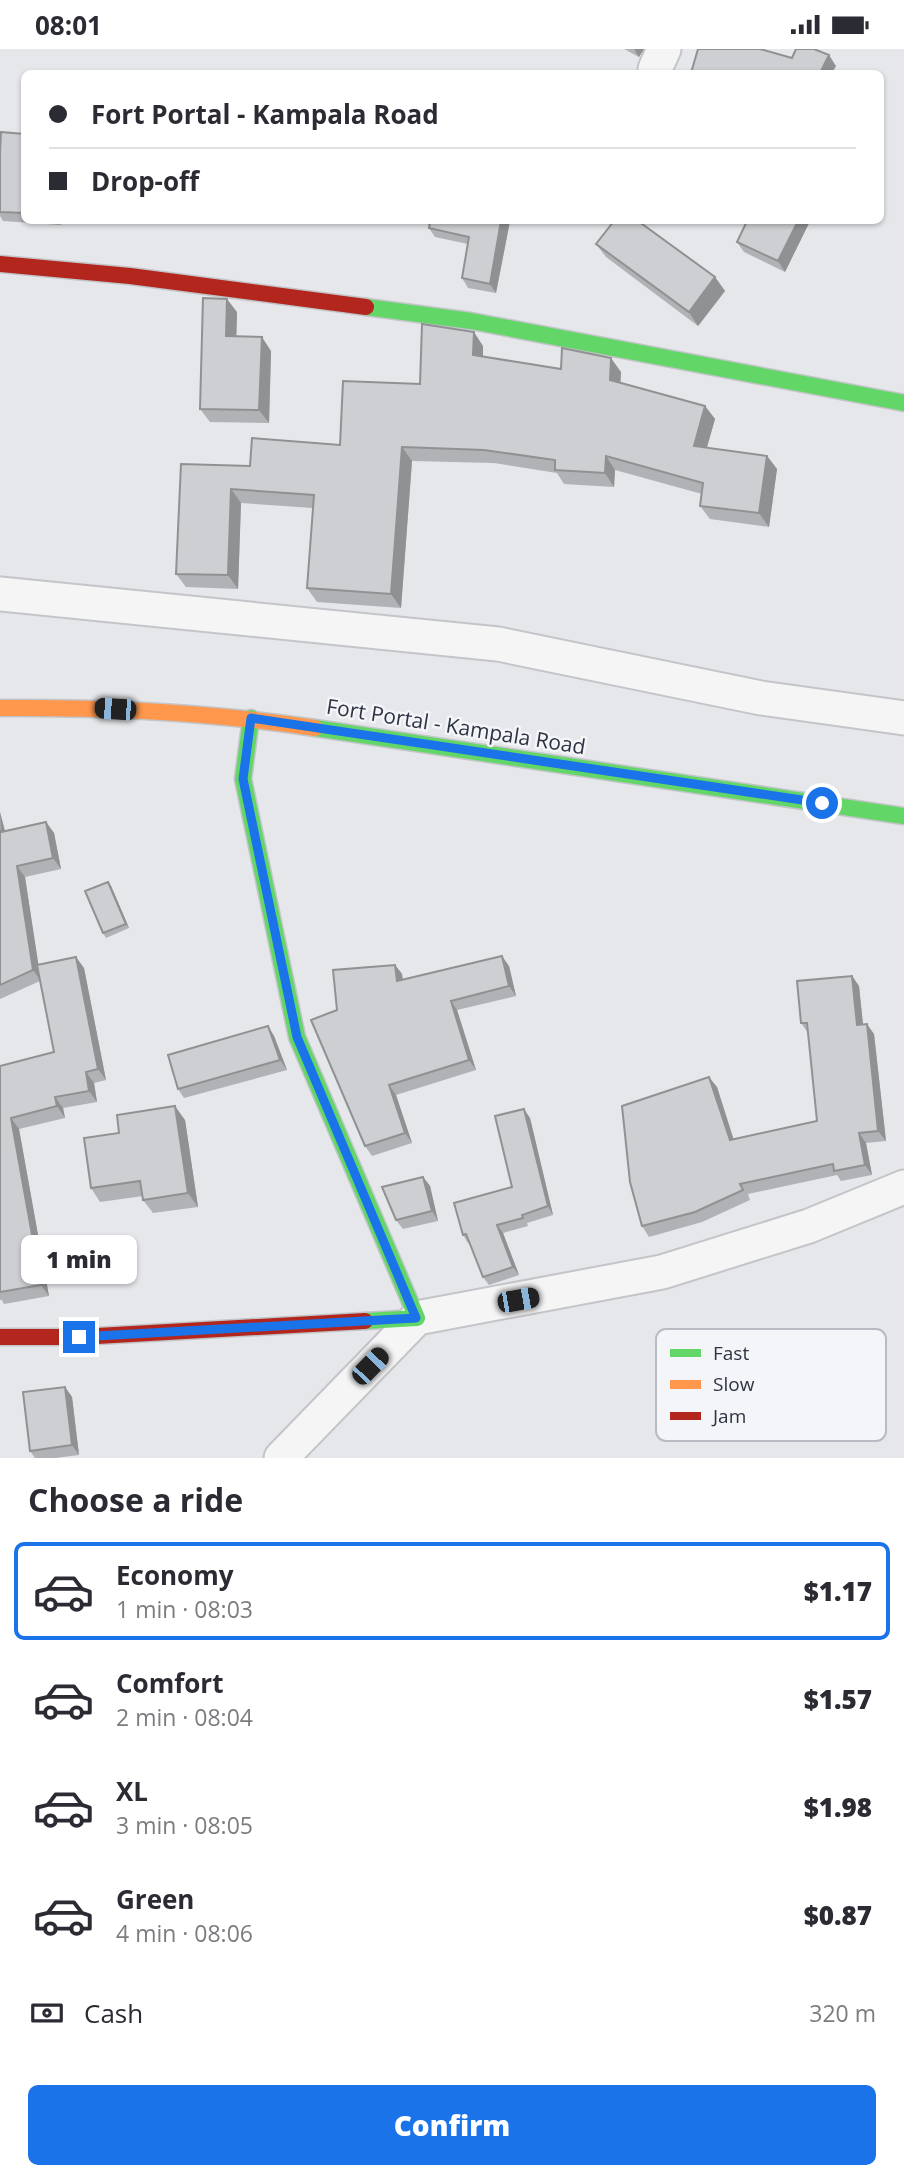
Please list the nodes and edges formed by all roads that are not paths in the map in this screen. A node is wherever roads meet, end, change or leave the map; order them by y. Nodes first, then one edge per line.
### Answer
1 (0, 264) edge
2 (904, 403) edge
3 (0, 594) edge
4 (0, 708) edge
5 (251, 718) junction
6 (904, 718) edge
7 (904, 816) edge
8 (904, 1187) edge
9 (416, 1318) junction
10 (0, 1337) edge
11 (281, 1458) edge

1 - 2 street
3 - 6 street
4 - 5 street, Fort Portal - Kampala Road
5 - 7 street, Fort Portal - Kampala Road
5 - 9 street
8 - 9 street
9 - 10 street
9 - 11 street

